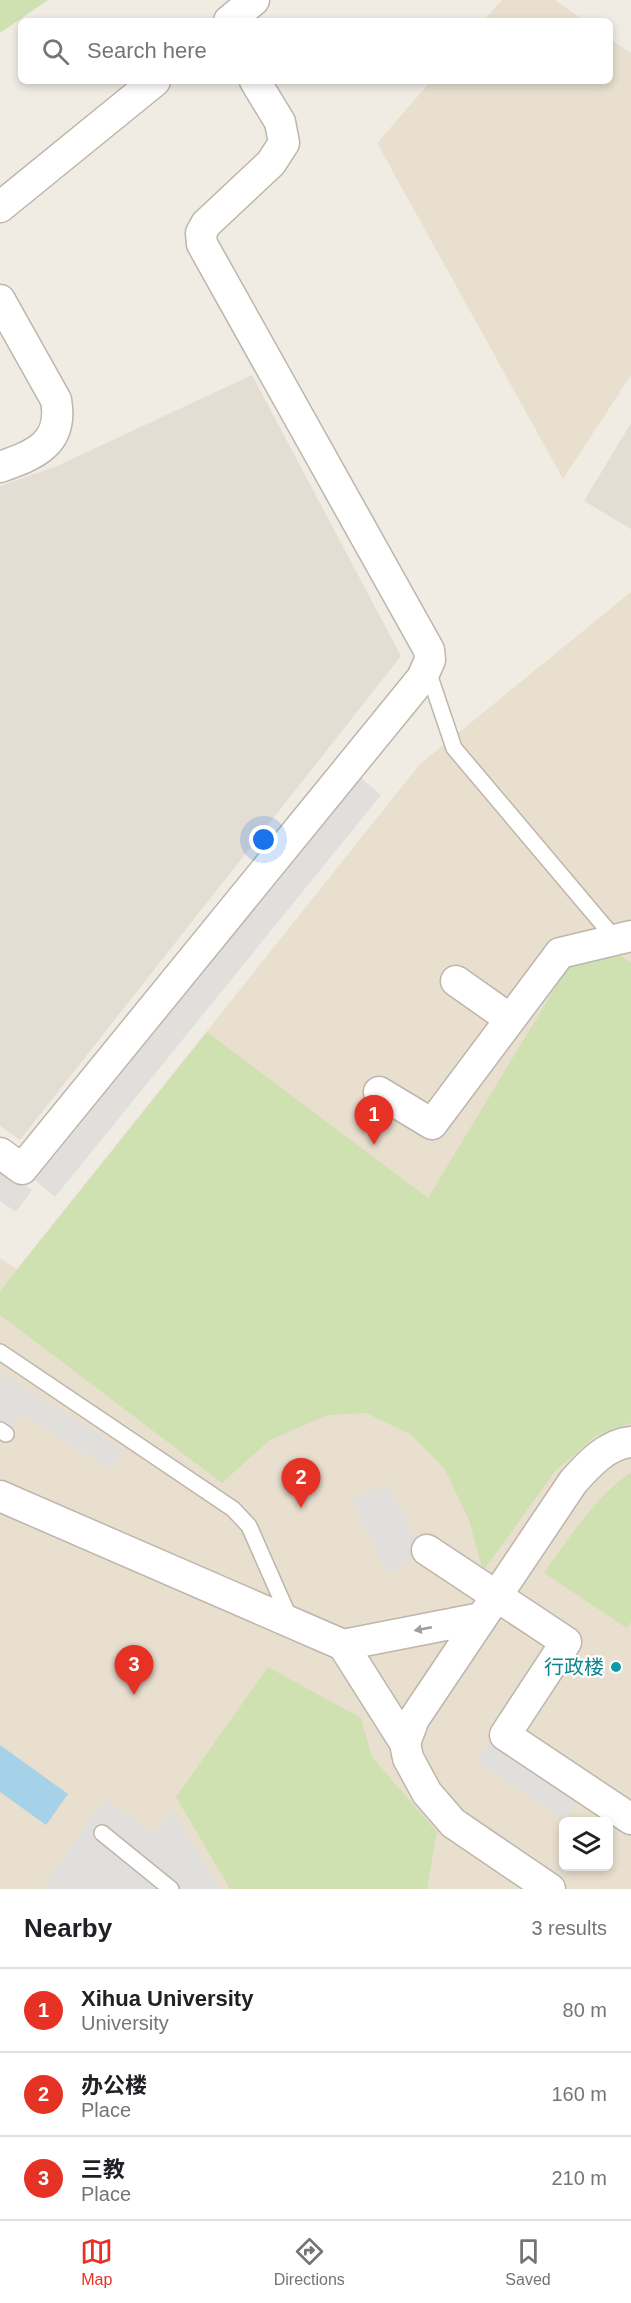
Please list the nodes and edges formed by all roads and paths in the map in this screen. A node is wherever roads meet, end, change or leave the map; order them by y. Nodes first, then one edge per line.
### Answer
1 (254, 0) edge
2 (233, 18) edge
3 (151, 84) edge
4 (257, 84) edge
5 (0, 207) edge
6 (0, 300) edge
7 (0, 467) edge
8 (427, 669) junction
9 (624, 938) edge
10 (456, 981) dead end
11 (510, 1019) junction
12 (380, 1092) dead end
13 (0, 1153) edge
14 (0, 1352) edge
15 (631, 1442) edge
16 (0, 1496) edge
17 (428, 1550) dead end
18 (488, 1607) junction
19 (291, 1622) junction
20 (344, 1645) junction
21 (405, 1743) junction
22 (631, 1819) edge
23 (102, 1833) dead end
24 (528, 1884) edge
25 (171, 1889) edge

1 - 2 street
3 - 5 street
4 - 8 street
6 - 7 street
8 - 9 lane
8 - 13 street
9 - 11 street
10 - 11 street
11 - 12 street
14 - 19 lane
15 - 18 street
16 - 19 street
17 - 18 street
18 -> 20 street
18 - 21 street
18 - 22 street
19 - 20 street
20 - 21 street
21 - 24 street
23 - 25 lane

